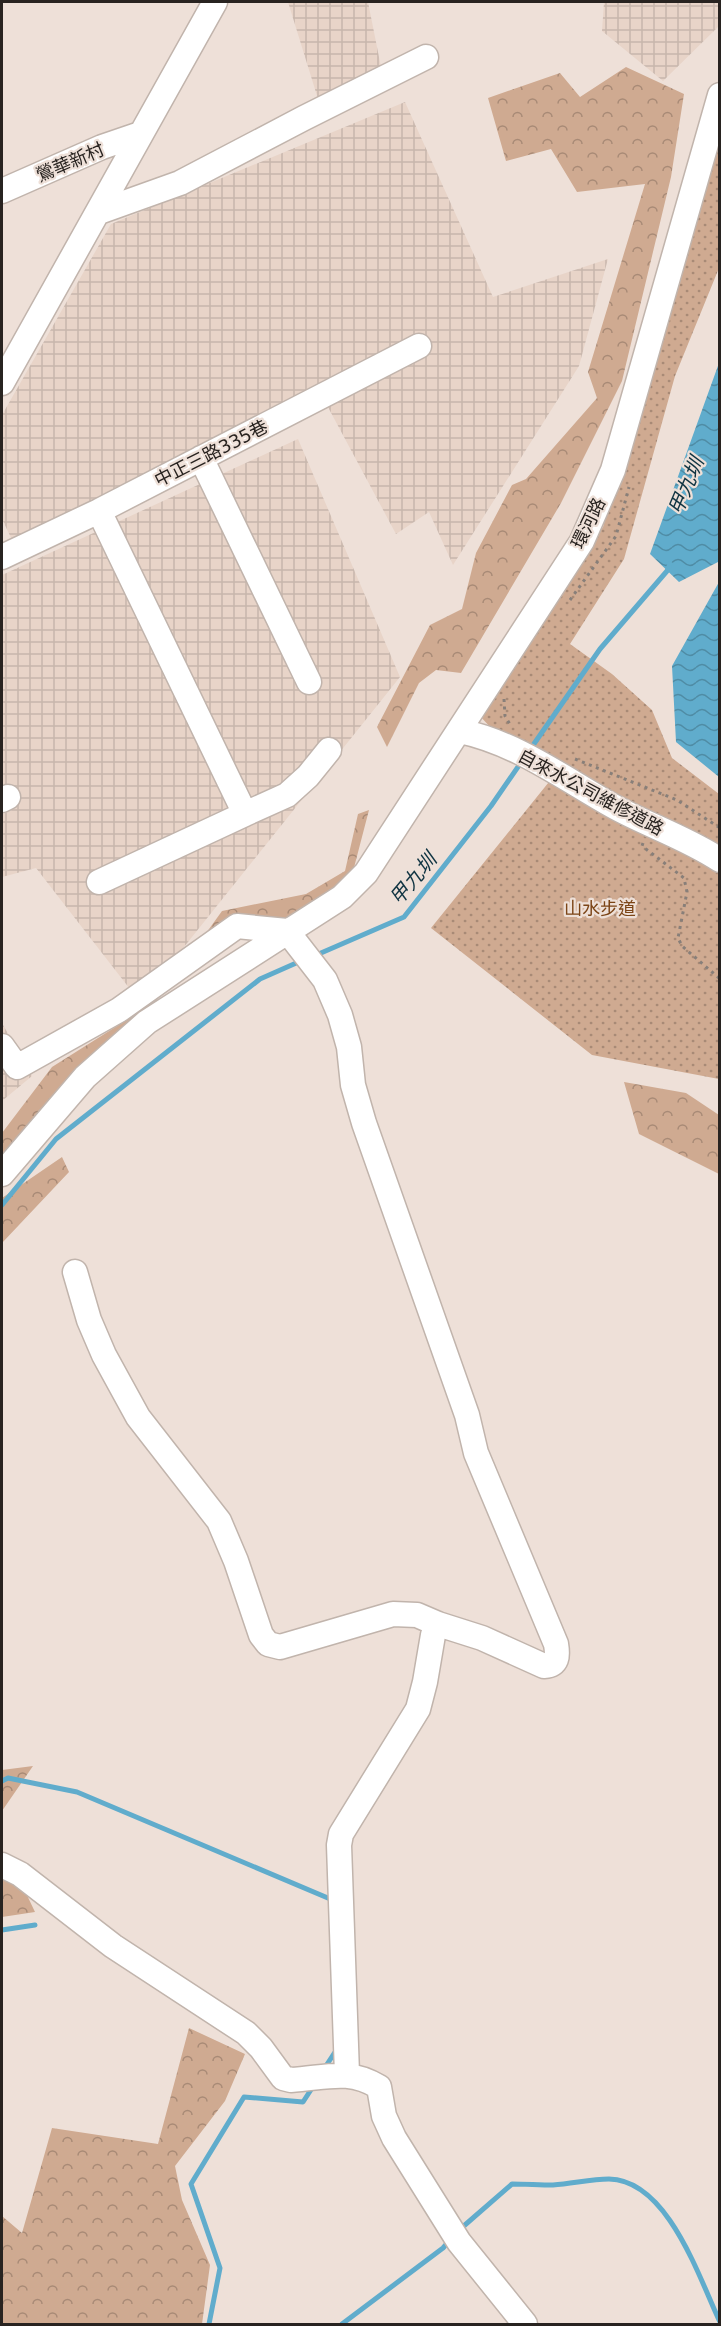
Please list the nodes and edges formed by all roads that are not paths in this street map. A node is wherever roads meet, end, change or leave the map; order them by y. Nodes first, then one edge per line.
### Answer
1 (215, 2) edge
2 (426, 57) dead end
3 (720, 95) edge
4 (140, 134) junction
5 (2, 191) edge
6 (99, 212) junction
7 (419, 346) dead end
8 (2, 383) edge
9 (201, 458) junction
10 (99, 511) junction
11 (2, 557) edge
12 (309, 682) dead end
13 (460, 731) junction
14 (329, 750) dead end
15 (245, 814) junction
16 (720, 860) edge
17 (99, 882) dead end
18 (292, 938) junction
19 (2, 1046) edge
20 (2, 1174) edge
21 (75, 1272) dead end
22 (438, 1624) junction
23 (2, 1865) edge
24 (347, 2074) junction
25 (525, 2325) edge

1 - 4 street
2 - 6 street
3 - 13 street, 環河路
4 - 5 street, 鶯華新村
4 - 6 street
6 - 8 street
7 - 9 street, 中正三路335巷
9 - 10 street, 中正三路335巷
9 - 12 street
10 - 11 street, 中正三路335巷
10 - 15 street
13 - 16 street, 自來水公司維修道路
13 - 18 street, 環河路
14 - 15 street
15 - 17 street
18 - 19 street
18 - 20 street, 環河路
18 - 22 street
21 - 22 street
22 - 24 street
23 - 24 street
24 - 25 street

